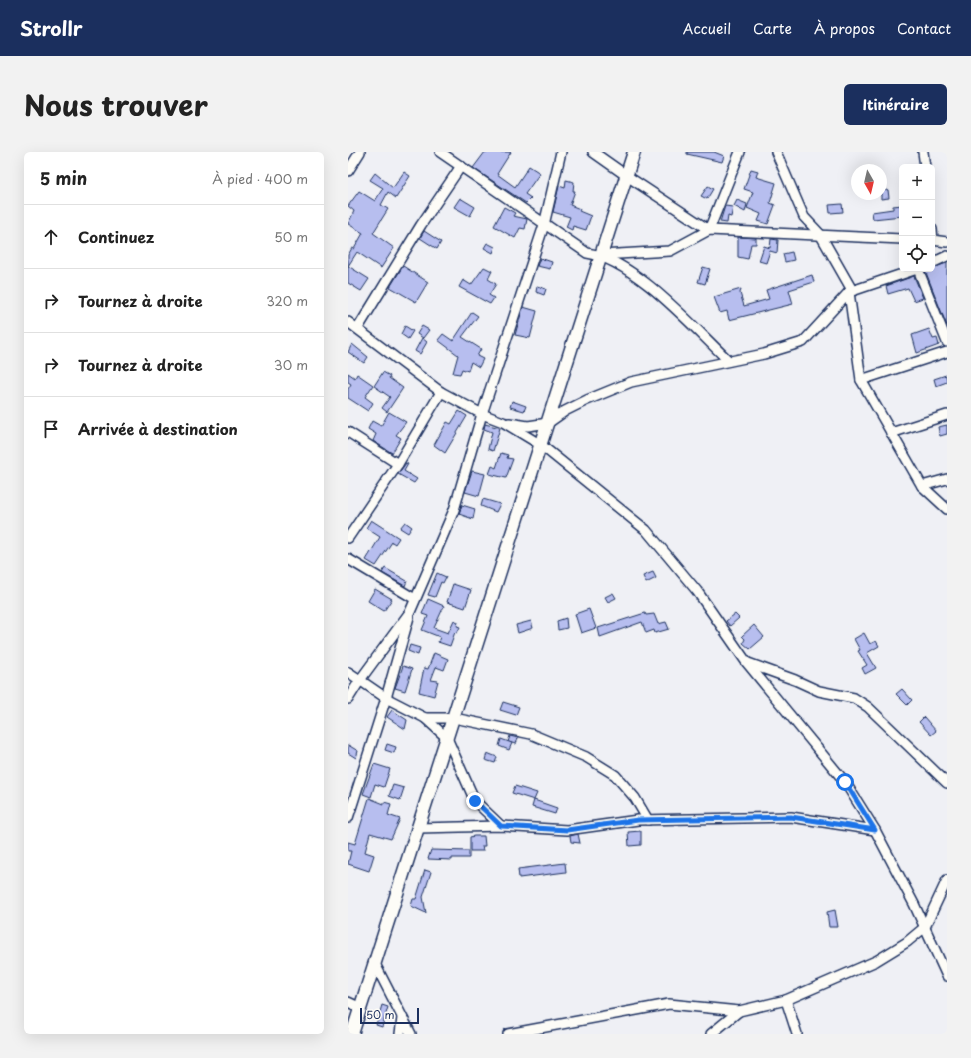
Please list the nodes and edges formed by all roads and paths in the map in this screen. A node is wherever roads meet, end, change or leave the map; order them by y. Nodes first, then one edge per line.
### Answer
1 (360, 152) edge
2 (440, 152) edge
3 (561, 152) edge
4 (593, 152) edge
5 (634, 152) edge
6 (740, 152) edge
7 (776, 152) edge
8 (924, 152) edge
9 (925, 164) edge
10 (461, 166) junction
11 (348, 171) edge
12 (627, 176) junction
13 (544, 225) junction
14 (709, 230) junction
15 (820, 234) junction
16 (899, 239) edge
17 (935, 240) edge
18 (947, 242) edge
19 (601, 255) junction
20 (947, 256) edge
21 (935, 262) edge
22 (908, 272) edge
23 (918, 272) edge
24 (849, 292) junction
25 (348, 322) edge
26 (358, 328) junction
27 (947, 342) edge
28 (947, 352) edge
29 (730, 361) junction
30 (861, 380) junction
31 (441, 392) junction
32 (482, 414) junction
33 (947, 415) edge
34 (503, 422) junction
35 (548, 424) junction
36 (348, 432) edge
37 (891, 433) junction
38 (541, 445) junction
39 (398, 464) junction
40 (947, 479) edge
41 (922, 486) junction
42 (947, 509) edge
43 (348, 538) edge
44 (348, 558) edge
45 (415, 599) junction
46 (410, 612) junction
47 (747, 663) junction
48 (348, 672) edge
49 (360, 680) junction
50 (386, 698) junction
51 (348, 699) edge
52 (425, 718) junction
53 (454, 718) junction
54 (447, 738) junction
55 (947, 783) edge
56 (348, 818) edge
57 (648, 820) junction
58 (501, 826) junction
59 (418, 828) junction
60 (875, 830) junction
61 (947, 880) edge
62 (925, 927) junction
63 (375, 964) junction
64 (947, 976) edge
65 (786, 1000) junction
66 (348, 1002) edge
67 (361, 1008) junction
68 (740, 1011) junction
69 (402, 1017) junction
70 (352, 1034) edge
71 (400, 1034) edge
72 (411, 1034) edge
73 (508, 1034) edge
74 (711, 1034) edge
75 (797, 1034) edge

1 - 11 street
2 - 10 street
3 - 13 street
4 - 12 street
5 - 12 street
6 - 14 street
7 - 15 street
8 - 9 street
10 - 13 street
10 - 26 street
12 - 14 street
12 - 19 street
13 - 19 street
13 - 32 street
14 - 15 street
14 - 19 street
15 - 16 street
15 - 24 street
17 - 18 street
19 - 29 street
19 - 35 street
20 - 21 street
22 - 24 street
23 - 27 street
24 - 29 street
24 - 30 street
25 - 26 street
26 - 31 street
28 - 30 street
29 - 35 street
30 - 37 street
31 - 32 street
31 - 39 street
32 - 34 street
32 - 45 street
33 - 37 street
34 - 35 street
34 - 38 street
35 - 38 street
36 - 39 street
37 - 41 street
38 - 47 street
38 - 53 street
39 - 43 street
40 - 41 street
41 - 42 street
44 - 45 street
45 - 46 street
46 - 49 street
46 - 50 street
47 - 55 street
47 - 60 street
48 - 49 street
49 - 50 street
49 - 51 street
50 - 52 street
50 - 56 street
52 - 53 street
52 - 54 street
53 - 54 street
53 - 57 street
54 - 58 street
54 - 59 street
57 - 58 street
57 - 60 street
58 - 59 street
59 - 63 street
60 - 62 street
61 - 62 street
62 - 64 street
62 - 65 street
63 - 67 street
63 - 69 street
65 - 68 street
65 - 75 street
66 - 67 street
67 - 70 street
68 - 73 street
68 - 74 street
69 - 71 street
69 - 72 street

